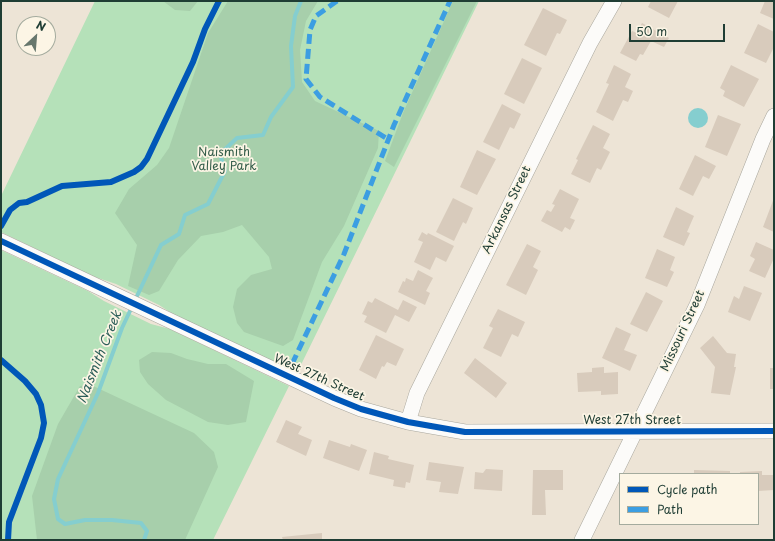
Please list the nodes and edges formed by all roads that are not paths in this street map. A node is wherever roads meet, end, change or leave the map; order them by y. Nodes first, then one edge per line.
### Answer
1 (614, 1) edge
2 (774, 116) edge
3 (1, 241) edge
4 (408, 422) junction
5 (774, 431) edge
6 (635, 432) junction
7 (582, 540) edge

1 - 4 street, Arkansas Street
2 - 6 street, Missouri Street
3 - 4 street, West 27th Street
4 - 6 street, West 27th Street
5 - 6 street, West 27th Street
6 - 7 street, Missouri Street

